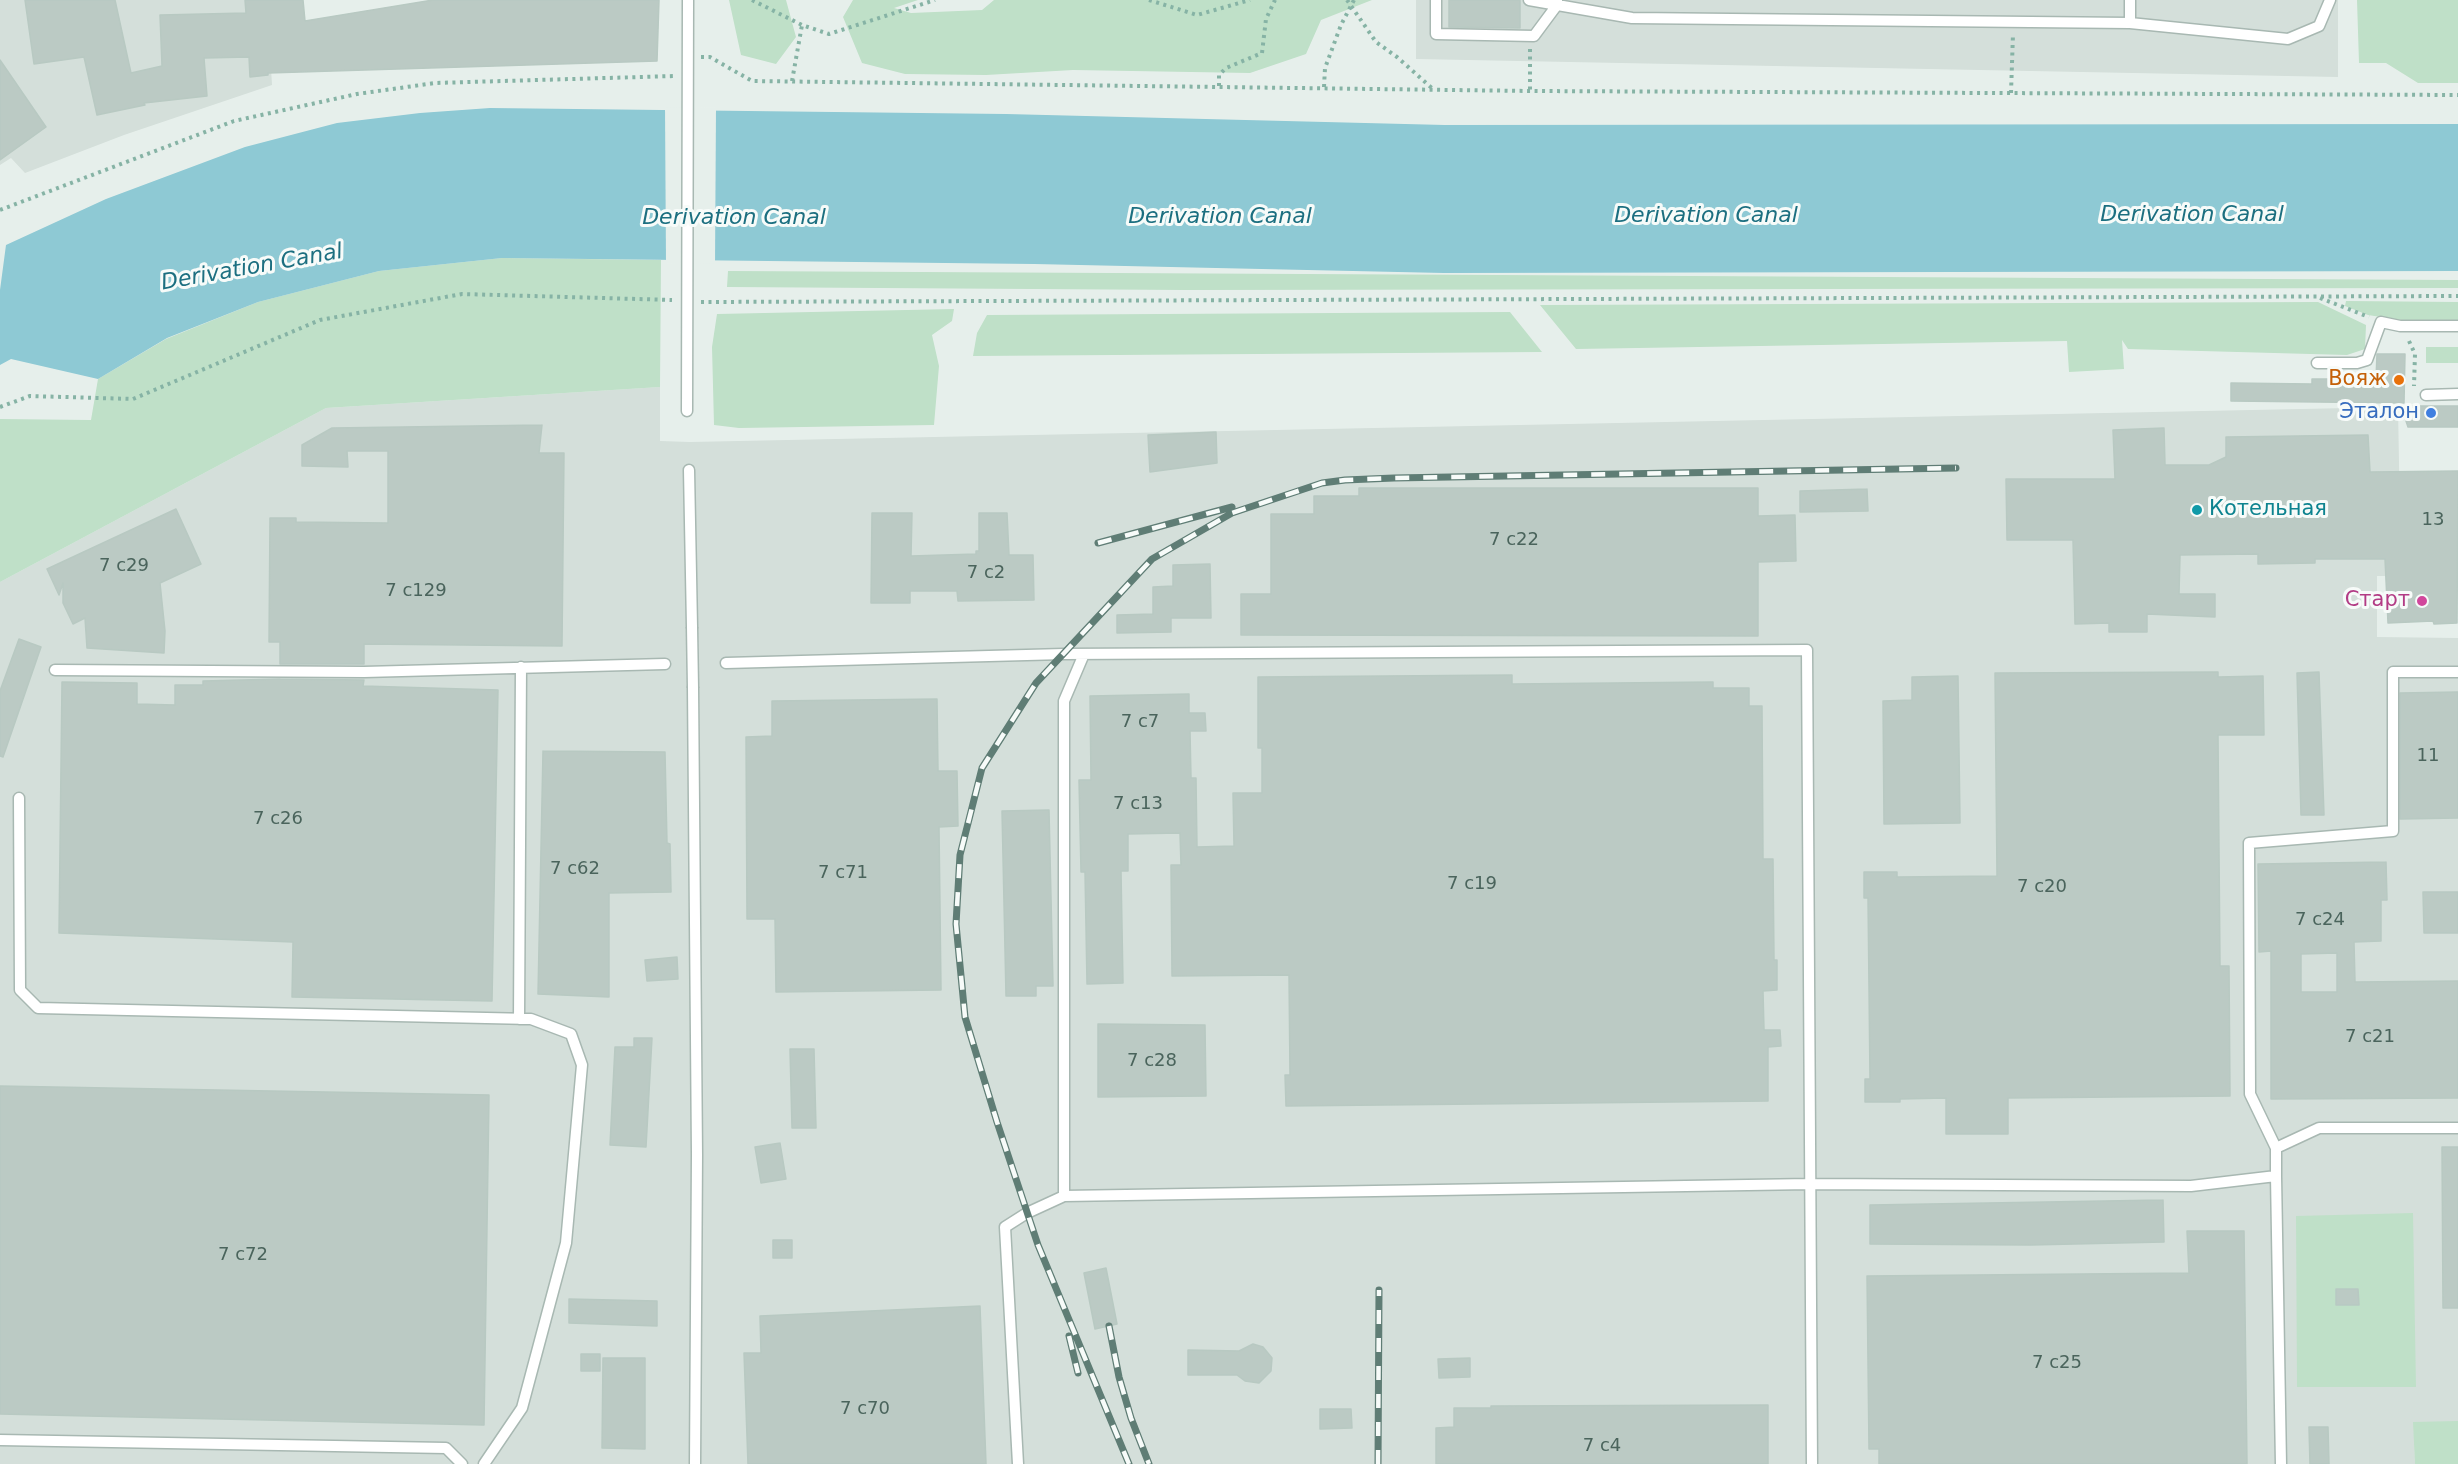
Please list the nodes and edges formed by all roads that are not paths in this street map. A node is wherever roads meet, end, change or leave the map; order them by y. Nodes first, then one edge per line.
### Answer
1 (688, 0) edge
2 (1436, 0) edge
3 (1529, 0) edge
4 (2130, 0) edge
5 (2330, 0) edge
6 (1557, 2) edge
7 (2130, 23) junction
8 (2458, 326) edge
9 (2317, 363) dead end
10 (2458, 394) edge
11 (2426, 395) road end
12 (687, 411) dead end
13 (689, 470) dead end
14 (1084, 654) junction
15 (726, 663) dead end
16 (665, 664) dead end
17 (521, 668) junction
18 (55, 670) dead end
19 (2458, 672) edge
20 (19, 798) dead end
21 (519, 1019) junction
22 (2458, 1128) edge
23 (2276, 1148) junction
24 (2276, 1176) junction
25 (1810, 1184) junction
26 (1064, 1196) junction
27 (0, 1440) edge
28 (462, 1464) edge
29 (484, 1464) edge
30 (695, 1464) edge
31 (1018, 1464) edge
32 (1812, 1464) edge
33 (2281, 1464) edge

1 - 12 lane
2 - 6 lane
3 - 6 lane
4 - 7 lane
5 - 7 lane
6 - 7 lane
8 - 9 lane
10 - 11 lane
13 - 30 lane, bridge
14 - 15 lane
14 - 25 lane
14 - 26 lane
16 - 17 lane
17 - 18 lane
17 - 21 lane
19 - 23 lane
20 - 21 lane
21 - 29 lane
22 - 23 lane
23 - 24 lane
24 - 25 lane
24 - 33 lane
25 - 26 lane
25 - 32 lane
26 - 31 lane
27 - 28 lane

